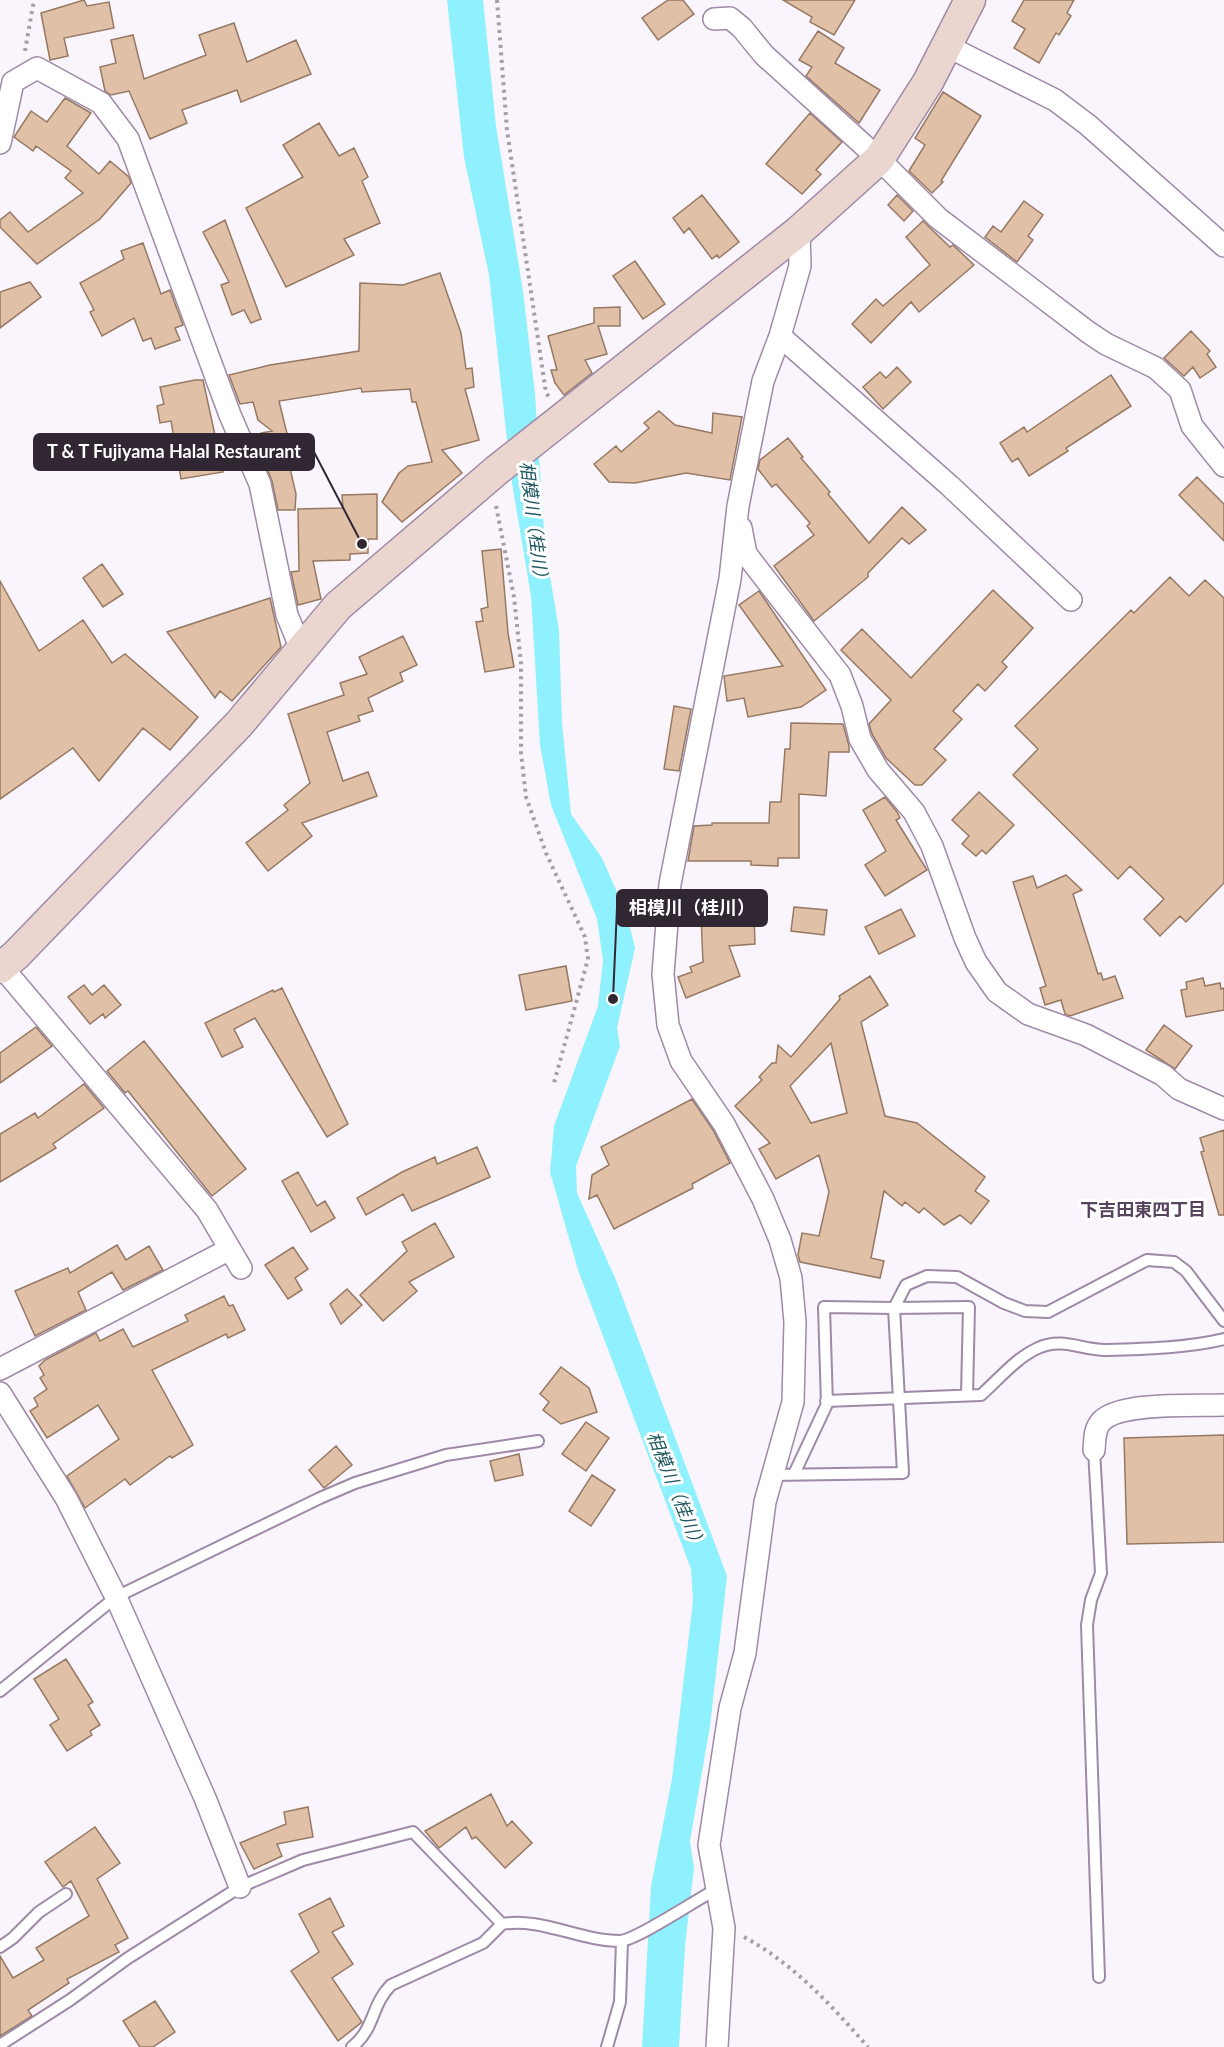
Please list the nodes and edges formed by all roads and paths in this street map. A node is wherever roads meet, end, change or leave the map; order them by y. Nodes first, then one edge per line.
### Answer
1 (34, 0) edge
2 (497, 0) edge
3 (970, 0) edge
4 (714, 19) dead end
5 (947, 46) junction
6 (25, 76) junction
7 (0, 143) edge
8 (879, 159) junction
9 (799, 231) junction
10 (1224, 246) edge
11 (780, 336) junction
12 (559, 422) junction
13 (1224, 466) edge
14 (493, 474) junction
15 (738, 506) junction
16 (1071, 600) dead end
17 (301, 650) junction
18 (1, 967) edge
19 (554, 1083) dead end
20 (1224, 1108) edge
21 (230, 1250) junction
22 (241, 1268) dead end
23 (894, 1308) junction
24 (1224, 1321) edge
25 (1224, 1339) edge
26 (0, 1369) edge
27 (0, 1393) edge
28 (967, 1395) junction
29 (899, 1398) junction
30 (826, 1401) junction
31 (1224, 1405) edge
32 (538, 1441) dead end
33 (1094, 1450) joint
34 (794, 1474) junction
35 (772, 1475) junction
36 (116, 1598) junction
37 (0, 1691) edge
38 (240, 1887) junction
39 (710, 1893) junction
40 (66, 1894) dead end
41 (502, 1924) junction
42 (724, 1928) junction
43 (622, 1941) junction
44 (0, 1947) edge
45 (1099, 1977) dead end
46 (0, 2045) edge
47 (352, 2047) edge
48 (608, 2047) edge
49 (717, 2047) edge
50 (868, 2047) edge

1 - 6 path
2 - 12 path
3 - 5 street
4 - 8 street
5 - 8 street
5 - 10 street
6 - 7 street
6 - 17 street
8 - 9 street
8 - 13 street
9 - 11 street
9 - 12 street
11 - 15 street
11 - 16 street
12 - 14 street
14 - 17 street
14 - 19 path
15 - 20 street
15 - 35 street
17 - 18 street
18 - 21 street
21 - 22 street
21 - 26 street
23 - 24 lane
23 - 28 lane
23 - 29 lane
23 - 30 lane
25 - 28 lane
27 - 36 street
28 - 29 lane
29 - 30 lane
29 - 34 lane
30 - 34 lane
31 - 33 street
32 - 36 lane
33 - 45 lane
34 - 35 lane
35 - 39 street
36 - 37 lane
36 - 38 street
38 - 41 lane
38 - 46 lane
39 - 42 street
39 - 43 lane
40 - 44 lane
41 - 43 lane
41 - 47 lane
42 - 49 street
42 - 50 path
43 - 48 lane

